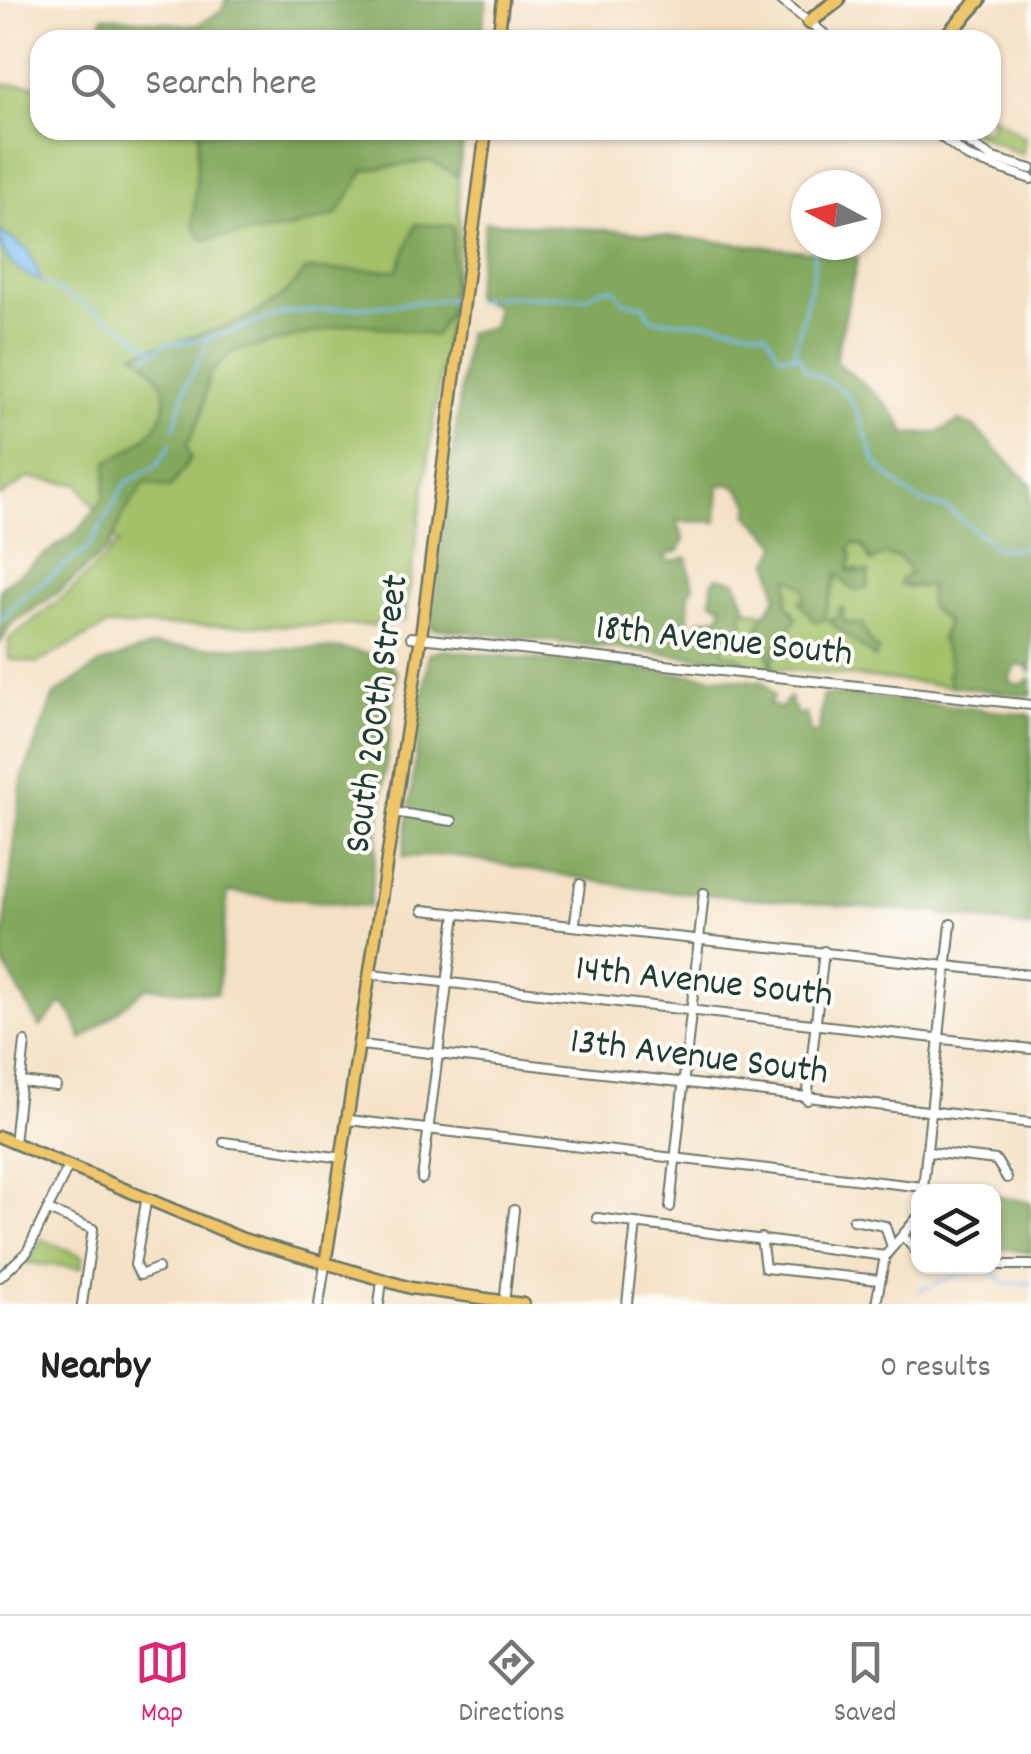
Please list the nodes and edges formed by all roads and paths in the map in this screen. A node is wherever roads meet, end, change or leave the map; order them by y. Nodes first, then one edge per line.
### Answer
1 (503, 0) edge
2 (781, 0) edge
3 (838, 0) edge
4 (979, 0) edge
5 (809, 22) junction
6 (499, 30) edge
7 (819, 30) edge
8 (951, 30) edge
9 (485, 140) edge
10 (946, 140) edge
11 (964, 140) edge
12 (1031, 169) edge
13 (1031, 179) edge
14 (416, 637) junction
15 (1031, 705) edge
16 (393, 812) junction
17 (452, 820) dead end
18 (580, 884) dead end
19 (704, 893) dead end
20 (424, 910) dead end
21 (456, 914) junction
22 (575, 922) junction
23 (951, 924) dead end
24 (700, 937) junction
25 (824, 951) junction
26 (947, 965) junction
27 (372, 974) junction
28 (1031, 974) edge
29 (445, 982) junction
30 (692, 1011) junction
31 (816, 1024) junction
32 (940, 1039) junction
33 (25, 1042) dead end
34 (361, 1045) junction
35 (1031, 1049) edge
36 (437, 1055) junction
37 (21, 1082) junction
38 (684, 1085) junction
39 (56, 1086) dead end
40 (807, 1100) junction
41 (933, 1113) junction
42 (348, 1120) junction
43 (1031, 1123) edge
44 (428, 1131) junction
45 (0, 1137) edge
46 (224, 1142) dead end
47 (14, 1143) junction
48 (928, 1152) junction
49 (342, 1158) junction
50 (675, 1158) junction
51 (68, 1167) junction
52 (1007, 1178) dead end
53 (422, 1179) dead end
54 (924, 1184) edge
55 (911, 1188) edge
56 (146, 1202) junction
57 (670, 1207) dead end
58 (48, 1210) junction
59 (514, 1210) dead end
60 (597, 1218) dead end
61 (853, 1220) dead end
62 (636, 1223) junction
63 (911, 1226) edge
64 (904, 1237) junction
65 (761, 1238) junction
66 (911, 1245) edge
67 (892, 1248) junction
68 (885, 1256) junction
69 (1001, 1264) edge
70 (326, 1265) junction
71 (1031, 1266) edge
72 (158, 1268) dead end
73 (3, 1276) edge
74 (382, 1280) junction
75 (879, 1280) junction
76 (505, 1303) edge
77 (82, 1304) edge
78 (320, 1304) edge
79 (380, 1304) edge
80 (524, 1304) edge
81 (627, 1304) edge
82 (876, 1304) edge

1 - 6 main road
2 - 5 street
3 - 5 highway
4 - 8 highway
5 - 7 street
9 - 14 main road, South 200th Street
10 - 13 street
11 - 12 street
14 - 15 street, 18th Avenue South
14 - 16 main road, South 200th Street
16 - 17 street
16 - 27 main road, South 200th Street
18 - 22 street
19 - 24 street
20 - 21 street
21 - 22 street
21 - 29 street
22 - 24 street
23 - 26 street
24 - 25 street
24 - 30 street
25 - 26 street
25 - 31 street
26 - 28 street
26 - 32 street
27 - 29 street, 14th Avenue South
27 - 34 main road, South 200th Street
29 - 30 street, 14th Avenue South
29 - 36 street
30 - 31 street, 14th Avenue South
30 - 38 street
31 - 32 street, 14th Avenue South
31 - 40 street
32 - 35 street, 14th Avenue South
32 - 41 street
33 - 37 street
34 - 36 street, 13th Avenue South
34 - 42 main road, South 200th Street
36 - 38 street, 13th Avenue South
36 - 44 street
37 - 39 street
37 - 47 street
38 - 40 street, 13th Avenue South
38 - 50 street
40 - 41 street, 13th Avenue South
41 - 43 street, 13th Avenue South
41 - 48 street
42 - 44 street
42 - 49 main road, South 200th Street
44 - 50 street
44 - 53 street
45 - 47 main road
46 - 49 street
47 - 51 main road
48 - 52 street
48 - 54 street
49 - 70 main road, South 200th Street
50 - 55 street
50 - 57 street
51 - 56 main road
51 - 58 street
56 - 70 main road
56 - 72 street
58 - 73 street
58 - 77 street
59 - 76 street
60 - 62 street
61 - 67 street
62 - 65 street
62 - 81 street
63 - 64 street
64 - 66 street
64 - 67 street
65 - 68 street
65 - 75 street
67 - 68 street
68 - 75 street
69 - 71 street
70 - 74 main road
70 - 78 street, South 200th Street
74 - 76 main road
74 - 79 street
75 - 82 street
76 - 80 main road

